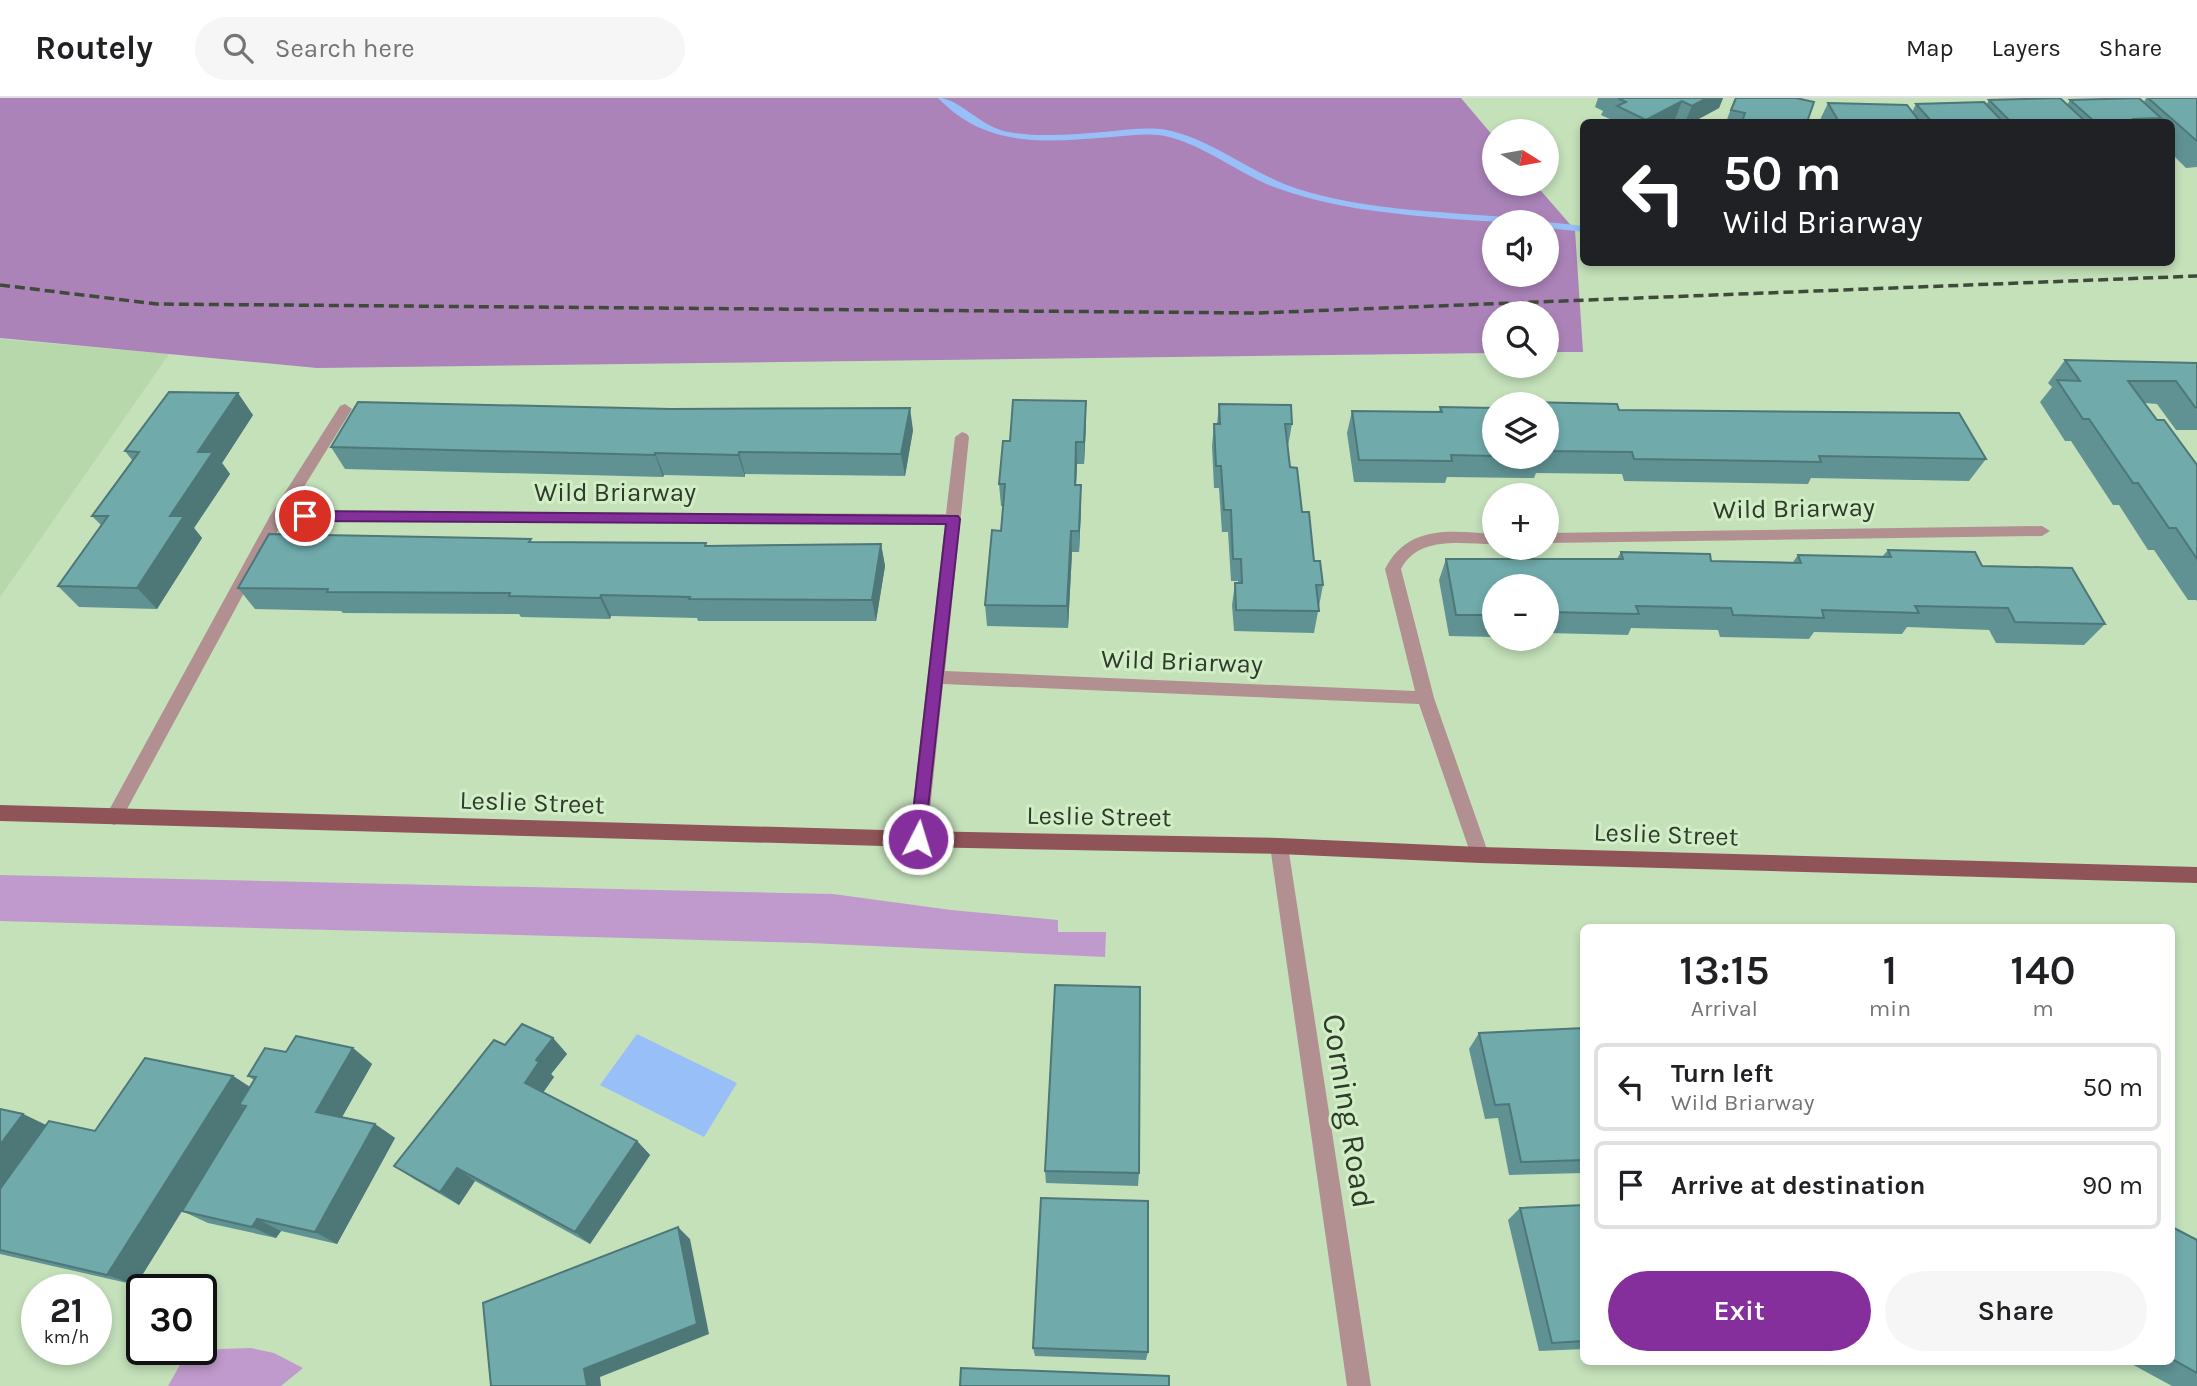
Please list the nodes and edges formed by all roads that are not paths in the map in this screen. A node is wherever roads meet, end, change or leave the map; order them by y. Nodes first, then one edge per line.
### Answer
1 (345, 409) dead end
2 (962, 437) dead end
3 (278, 516) junction
4 (953, 519) junction
5 (2042, 531) dead end
6 (1482, 538) edge
7 (1559, 538) edge
8 (936, 677) junction
9 (1425, 698) junction
10 (0, 813) edge
11 (114, 817) junction
12 (918, 839) junction
13 (1279, 846) junction
14 (1480, 855) junction
15 (2197, 875) edge
16 (1359, 1386) edge

1 - 3 street
2 - 4 street
3 - 4 street, Wild Briarway
3 - 11 street
4 - 8 street
5 - 7 street, Wild Briarway
6 - 9 street
8 - 9 street, Wild Briarway
8 - 12 street
9 - 14 street
10 - 11 main road, Leslie Street
11 - 12 main road, Leslie Street
12 - 13 main road, Leslie Street
13 - 14 main road, Leslie Street
13 - 16 street, Corning Road
14 - 15 main road, Leslie Street

